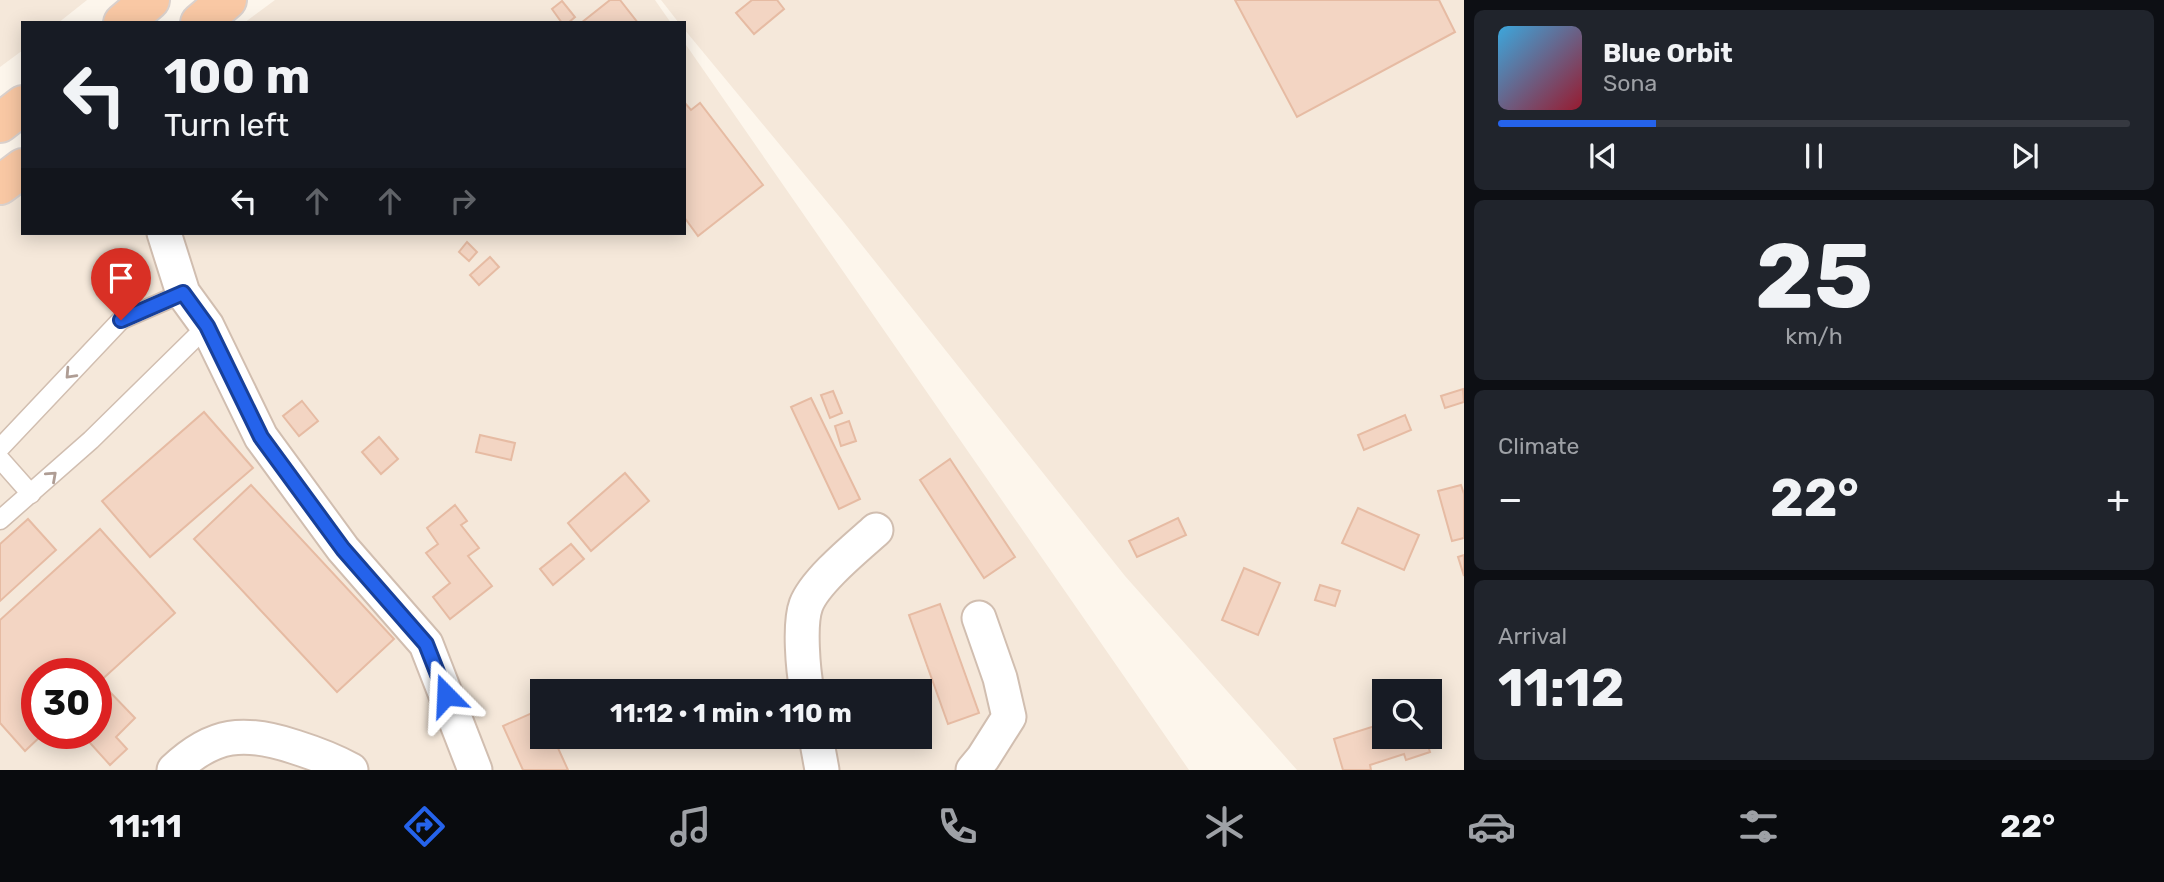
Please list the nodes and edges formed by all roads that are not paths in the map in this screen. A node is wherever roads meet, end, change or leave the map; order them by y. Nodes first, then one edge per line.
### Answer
1 (150, 0) edge
2 (227, 0) edge
3 (125, 21) edge
4 (202, 21) edge
5 (21, 107) edge
6 (0, 123) edge
7 (21, 170) edge
8 (0, 186) edge
9 (165, 235) edge
10 (183, 293) junction
11 (207, 326) junction
12 (0, 448) edge
13 (0, 458) edge
14 (31, 494) junction
15 (0, 520) edge
16 (876, 530) dead end
17 (979, 618) dead end
18 (806, 679) edge
19 (818, 749) edge
20 (174, 770) edge
21 (351, 770) edge
22 (475, 770) edge
23 (822, 770) edge
24 (973, 770) edge

1 - 3 highway
2 - 4 highway
5 - 6 highway
7 - 8 highway
9 - 10 street
10 - 11 street
10 -> 12 lane
14 -> 11 lane
11 - 22 street
13 - 14 lane
14 - 15 lane
16 - 18 street
17 - 24 street
19 - 23 street
20 - 21 street

